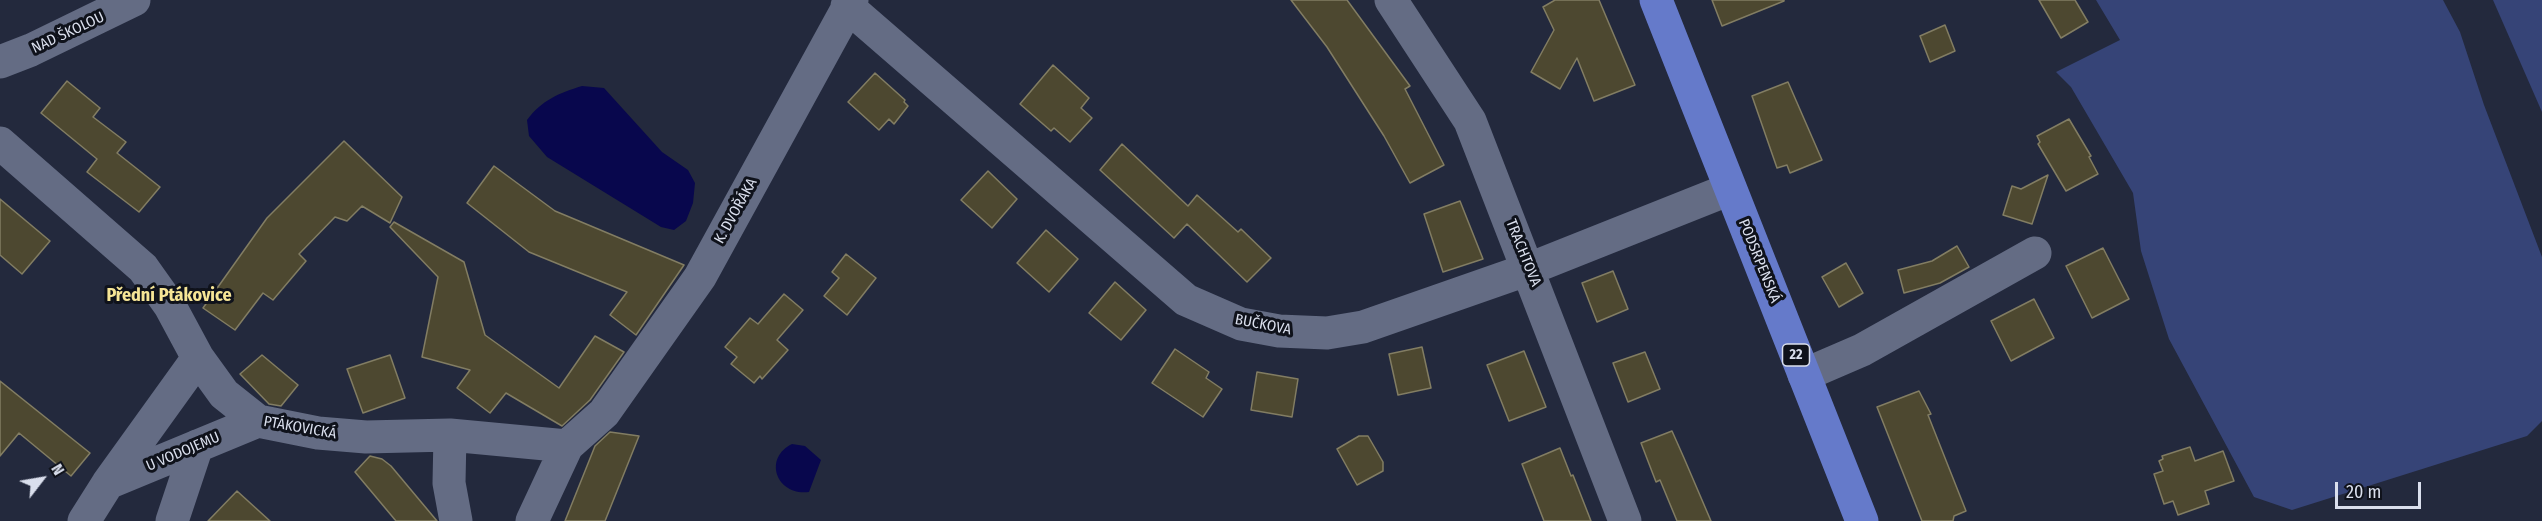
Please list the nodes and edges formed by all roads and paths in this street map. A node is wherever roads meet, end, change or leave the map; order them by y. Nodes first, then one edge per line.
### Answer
1 (134, 0) edge
2 (1391, 0) edge
3 (1656, 0) edge
4 (850, 3) edge
5 (0, 62) edge
6 (0, 143) edge
7 (1730, 189) junction
8 (2036, 253) dead end
9 (1529, 269) junction
10 (198, 358) junction
11 (1804, 375) junction
12 (258, 421) junction
13 (450, 435) junction
14 (197, 446) junction
15 (567, 446) junction
16 (108, 483) junction
17 (84, 521) edge
18 (172, 521) edge
19 (456, 521) edge
20 (532, 521) edge
21 (1625, 521) edge
22 (1862, 521) edge

1 - 5 street, NAD ŠKOLOU
2 - 9 street, TRACHTOVA
3 - 7 main road, PODSRPENSKÁ / 22
4 - 9 street, BUČKOVA
4 - 15 street, K. DVOŘÁKA
6 - 10 street, PTÁKOVICKÁ
7 - 9 street, BUČKOVA
7 - 11 main road, PODSRPENSKÁ / 22
8 - 11 street
9 - 21 street, TRACHTOVA
10 - 12 street, PTÁKOVICKÁ
10 - 16 street, U VODOJEMU
11 - 22 main road, PODSRPENSKÁ / 22
12 - 13 street, PTÁKOVICKÁ
12 - 14 street, U VODOJEMU
13 - 15 street, PTÁKOVICKÁ
13 - 19 street
14 - 16 street, U VODOJEMU
14 - 18 street
15 - 20 street
16 - 17 street, U VODOJEMU

